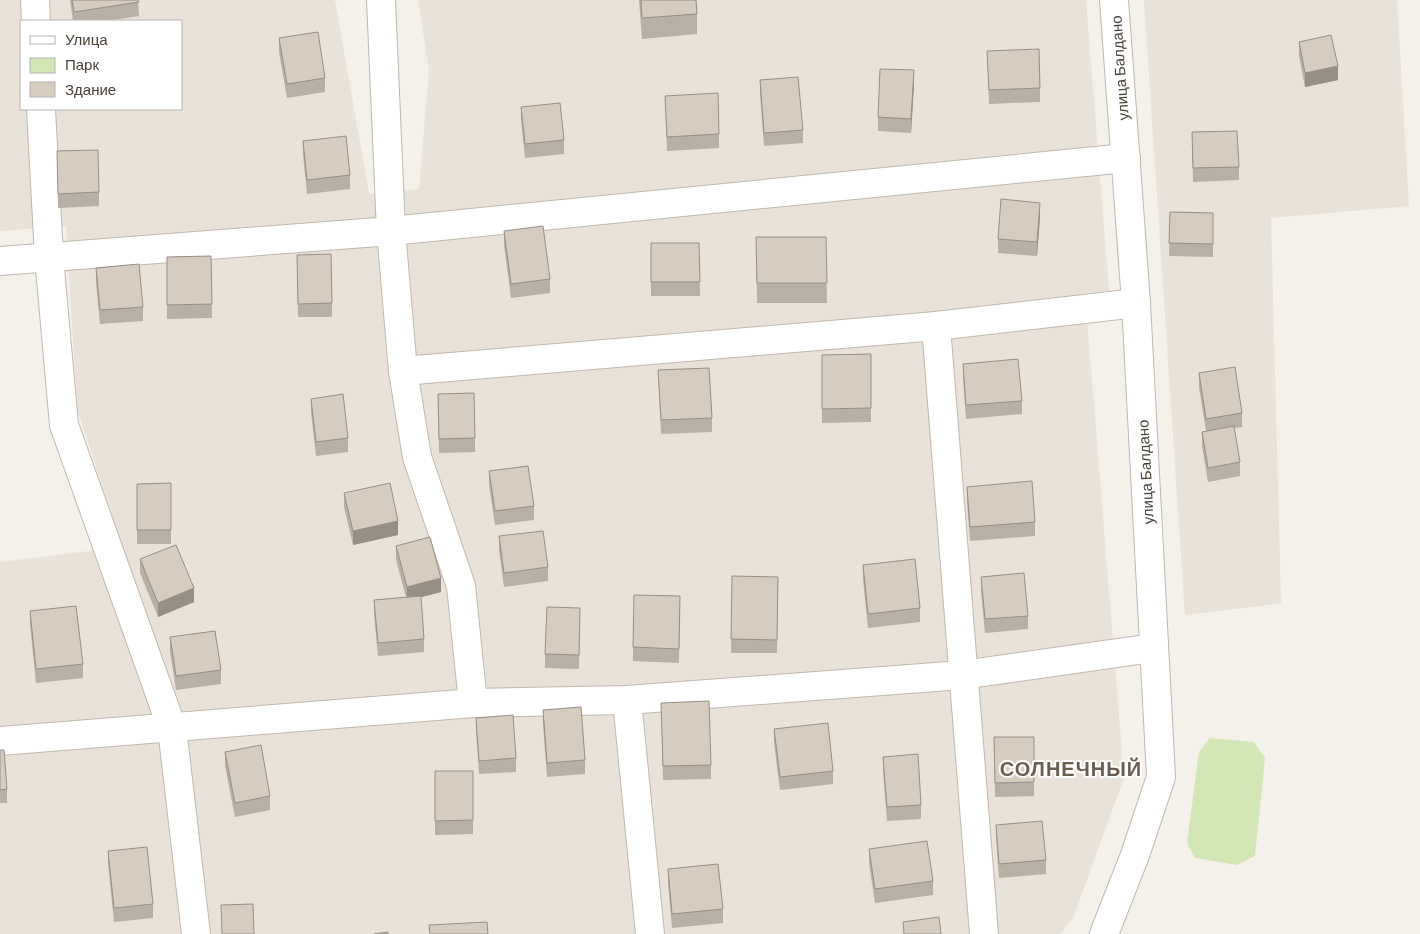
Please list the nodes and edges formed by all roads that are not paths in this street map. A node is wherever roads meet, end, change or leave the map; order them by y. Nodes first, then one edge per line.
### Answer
1 (35, 0) edge
2 (381, 0) edge
3 (1114, 0) edge
4 (36, 20) edge
5 (41, 110) edge
6 (1126, 158) junction
7 (391, 231) junction
8 (50, 258) junction
9 (0, 261) edge
10 (1136, 303) junction
11 (936, 326) junction
12 (403, 371) junction
13 (1153, 648) junction
14 (962, 675) junction
15 (627, 700) junction
16 (473, 703) junction
17 (172, 728) junction
18 (0, 741) edge
19 (196, 934) edge
20 (650, 934) edge
21 (984, 934) edge
22 (1104, 934) edge

1 - 4 street
2 - 7 street
3 - 6 street, улица Балдано
5 - 8 street
6 - 7 street
6 - 10 street, улица Балдано
7 - 8 street
7 - 12 street
8 - 9 street
8 - 17 street
10 - 11 street
10 - 13 street, улица Балдано
11 - 12 street
11 - 14 street
12 - 16 street
13 - 14 street
13 - 22 street, улица Балдано
14 - 15 street
14 - 21 street
15 - 16 street
15 - 20 street
16 - 17 street
17 - 18 street
17 - 19 street

